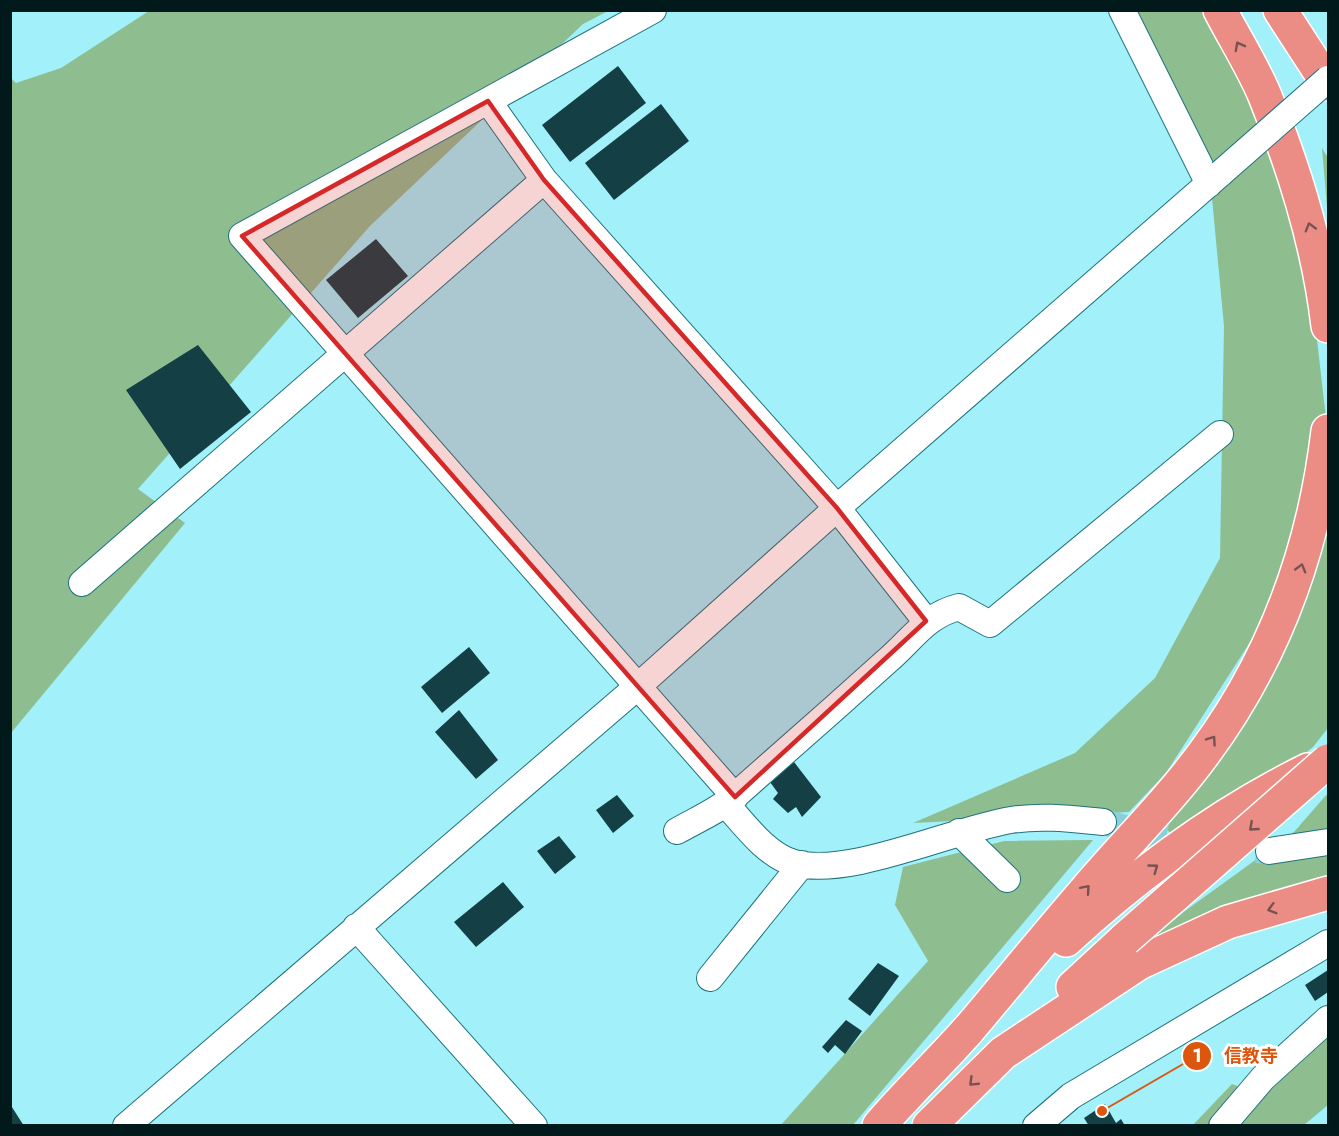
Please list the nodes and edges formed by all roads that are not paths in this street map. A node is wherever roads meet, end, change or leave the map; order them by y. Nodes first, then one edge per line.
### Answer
1 (652, 10) edge
2 (1122, 10) edge
3 (1220, 10) edge
4 (1280, 10) edge
5 (1329, 79) edge
6 (1329, 84) edge
7 (488, 102) junction
8 (1215, 179) junction
9 (544, 180) junction
10 (1329, 326) edge
11 (347, 353) junction
12 (1329, 430) edge
13 (1220, 434) dead end
14 (837, 508) junction
15 (82, 583) dead end
16 (927, 621) junction
17 (636, 687) junction
18 (1329, 761) edge
19 (735, 797) junction
20 (1102, 822) tunnel mouth
21 (677, 831) dead end
22 (959, 832) junction
23 (1329, 842) edge
24 (1269, 851) tunnel mouth
25 (802, 864) junction
26 (1007, 879) dead end
27 (1329, 893) edge
28 (356, 927) junction
29 (1329, 943) edge
30 (1132, 951) junction
31 (710, 978) dead end
32 (1329, 1019) edge
33 (968, 1030) junction
34 (126, 1125) edge
35 (534, 1125) edge
36 (879, 1125) edge
37 (929, 1125) edge
38 (1036, 1125) edge
39 (1222, 1125) edge

1 - 7 street
2 - 8 street
10 -> 3 highway
4 - 6 highway
5 - 8 street, bridge
7 - 9 street
7 - 11 street
8 - 14 street
9 - 11 street
9 - 14 street
11 - 15 street
11 - 17 street
33 -> 12 highway
13 - 16 street
14 - 16 street
14 - 17 street
16 - 19 street
17 - 19 street
17 - 28 street
18 -> 30 highway, bridge
33 -> 18 highway
19 - 21 street
19 - 25 street
20 - 22 street
22 - 25 street
22 - 26 street
23 - 24 street
25 - 31 street
27 -> 30 highway
28 - 34 street
28 - 35 street
29 - 38 street
30 -> 37 highway
32 - 39 street
33 - 36 highway

